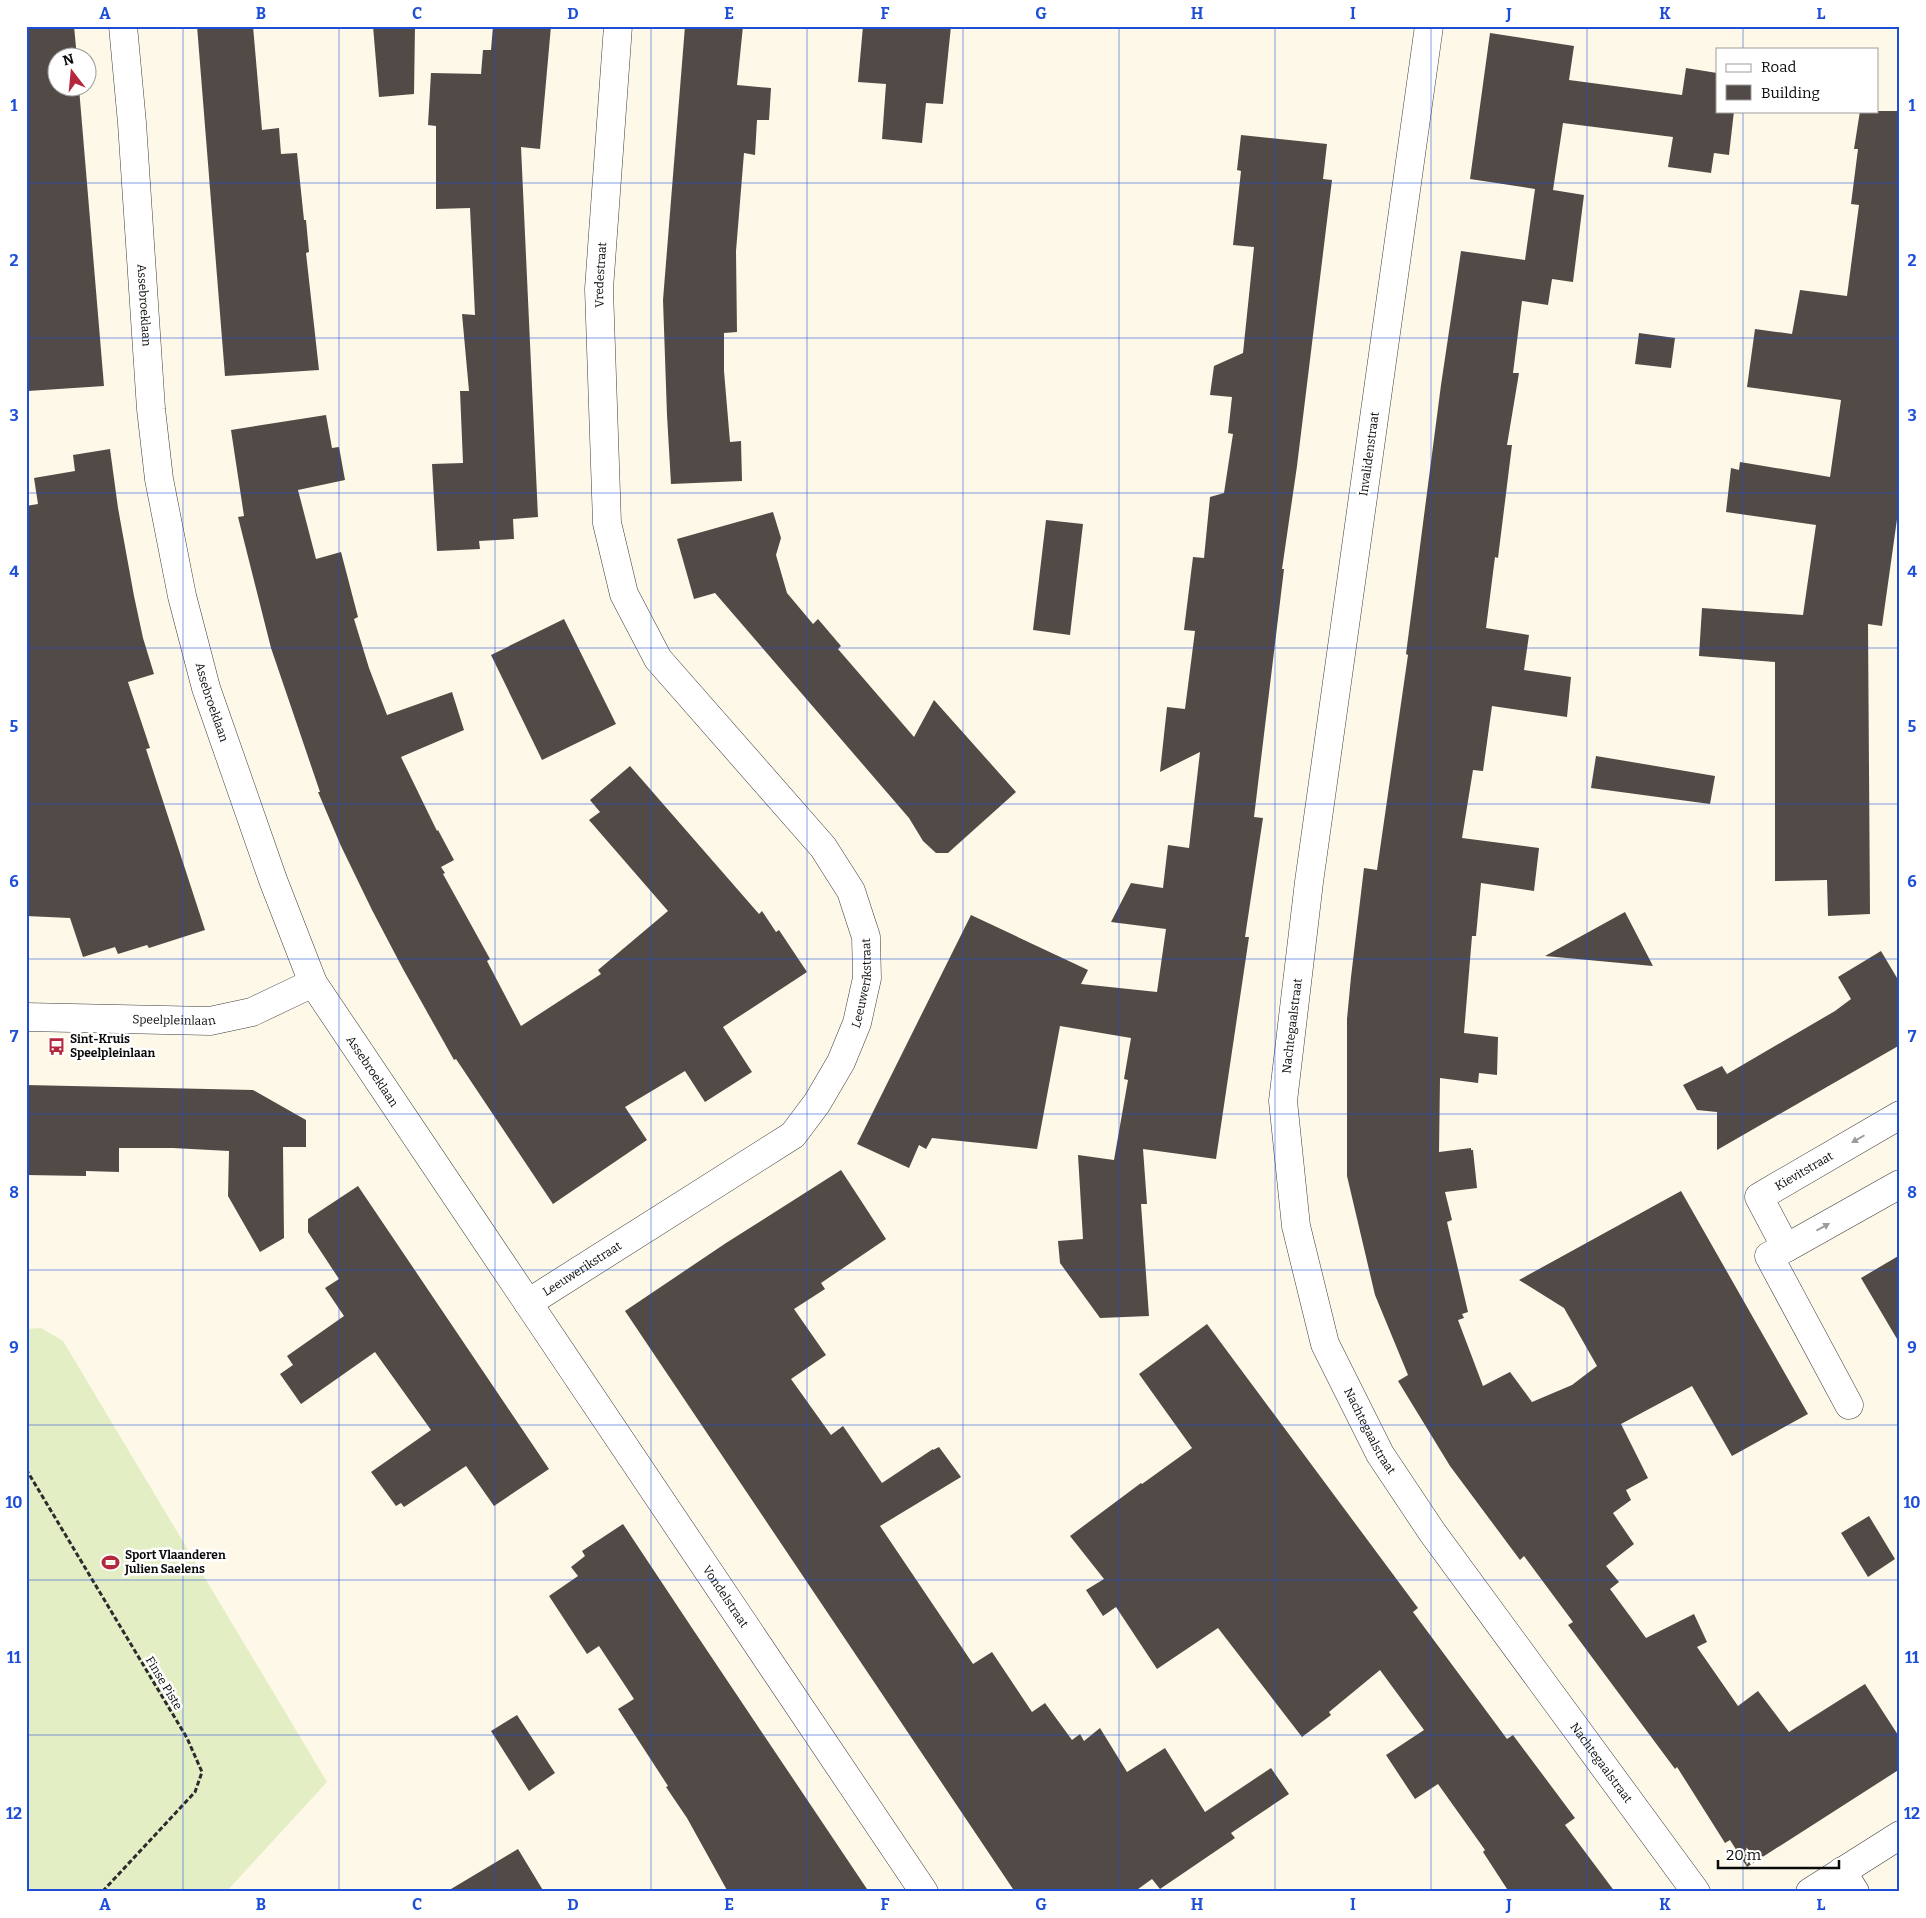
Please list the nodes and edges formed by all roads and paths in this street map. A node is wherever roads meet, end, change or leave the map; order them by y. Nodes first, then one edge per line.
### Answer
1 (123, 26) edge
2 (618, 26) edge
3 (1429, 26) edge
4 (607, 524) joint
5 (1309, 882) joint
6 (313, 983) junction
7 (26, 1017) edge
8 (1900, 1115) edge
9 (1900, 1184) edge
10 (1786, 1248) junction
11 (528, 1303) junction
12 (1849, 1405) dead end
13 (26, 1469) edge
14 (1900, 1835) edge
15 (1848, 1882) edge
16 (102, 1892) edge
17 (924, 1892) edge
18 (1696, 1892) edge
19 (1810, 1892) edge

1 - 6 street, Assebroeklaan
2 - 4 street, Vredestraat
3 - 5 street, Invalidenstraat
4 - 11 street, Leeuwerikstraat
5 - 18 street, Nachtegaalstraat
6 - 7 street, Speelpleinlaan
6 - 11 street, Assebroeklaan
8 -> 10 street, Kievitstraat
10 -> 9 street
10 - 12 street
11 - 17 street, Vondelstraat
13 - 16 path, Finse Piste
14 - 15 street
15 - 19 street

